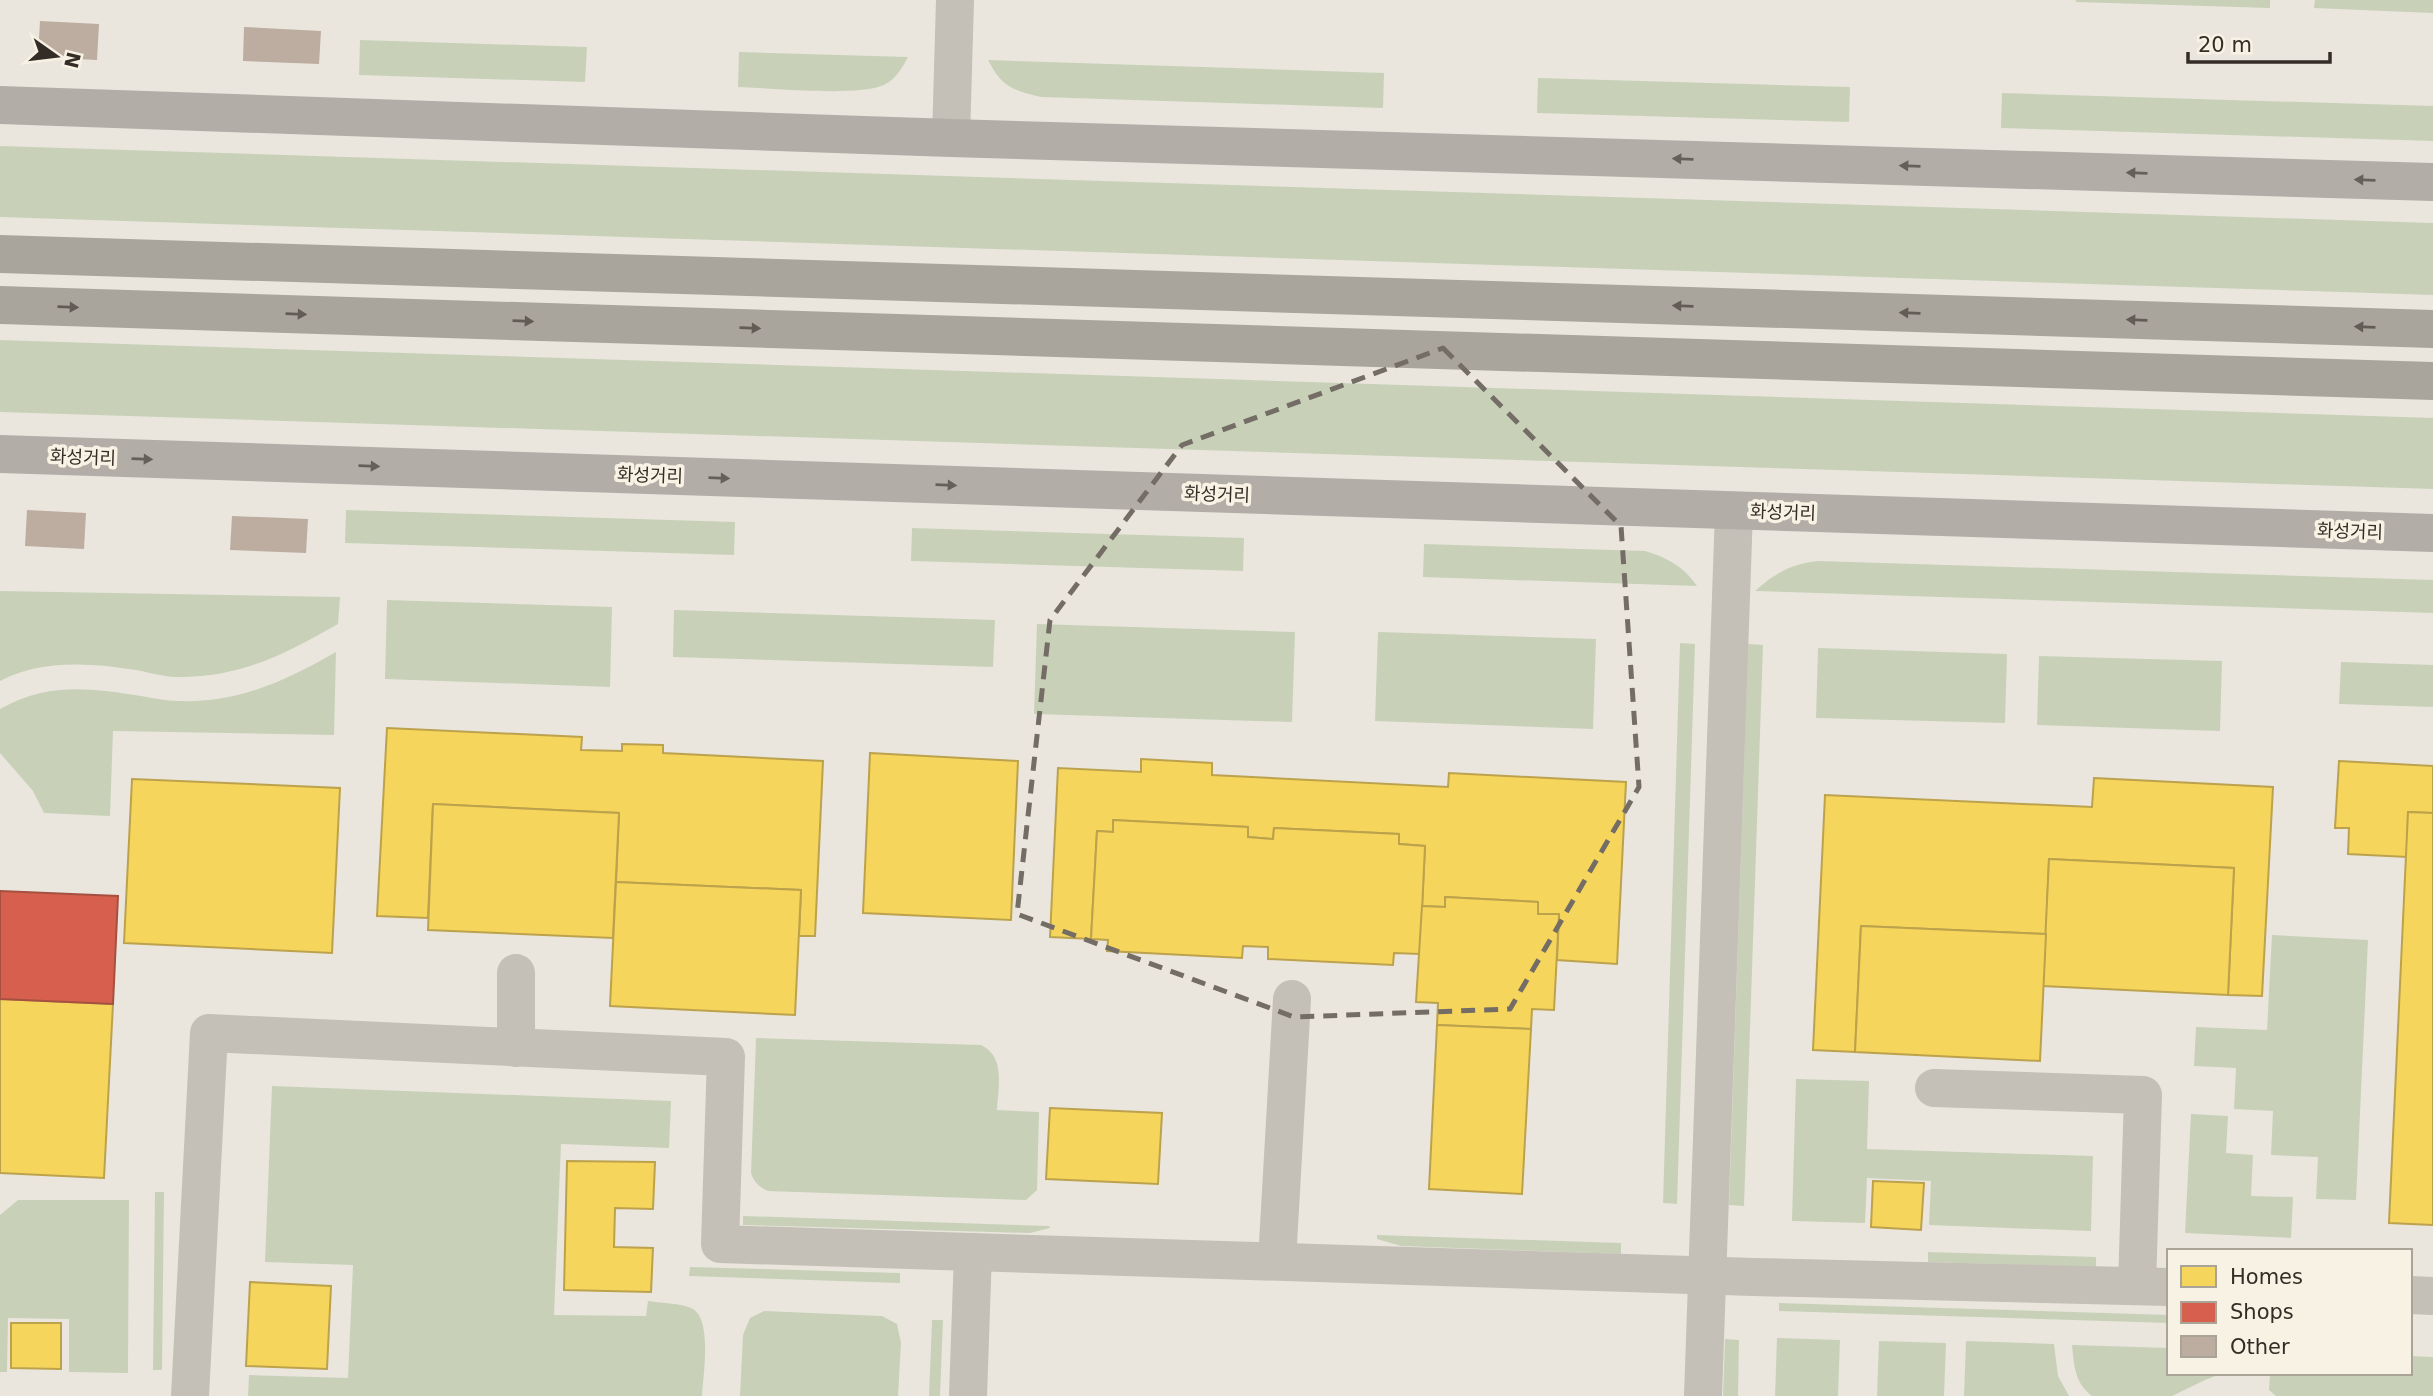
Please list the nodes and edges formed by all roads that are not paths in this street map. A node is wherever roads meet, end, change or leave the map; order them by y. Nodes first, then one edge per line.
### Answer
1 (955, 0) edge
2 (0, 105) edge
3 (951, 138) junction
4 (2433, 182) edge
5 (0, 254) edge
6 (0, 305) edge
7 (2433, 329) edge
8 (2433, 381) edge
9 (0, 454) edge
10 (1734, 511) junction
11 (2433, 533) edge
12 (516, 972) dead end
13 (1292, 999) dead end
14 (516, 1048) junction
15 (1934, 1088) dead end
16 (974, 1252) junction
17 (1277, 1261) junction
18 (1707, 1276) junction
19 (2153, 1287) edge
20 (2412, 1295) edge
21 (2433, 1296) edge
22 (190, 1396) edge
23 (968, 1396) edge
24 (1703, 1396) edge

1 - 3 street
2 - 3 main road
4 -> 3 main road
7 -> 5 highway
6 -> 8 highway
9 -> 10 main road, 화성거리
10 - 11 main road, 화성거리
10 - 18 street
12 - 14 street
13 - 17 street
14 - 16 street
14 - 22 street
15 - 19 street
16 - 17 street
16 - 23 street
17 - 18 street
18 - 19 street
18 - 24 street
20 - 21 street

